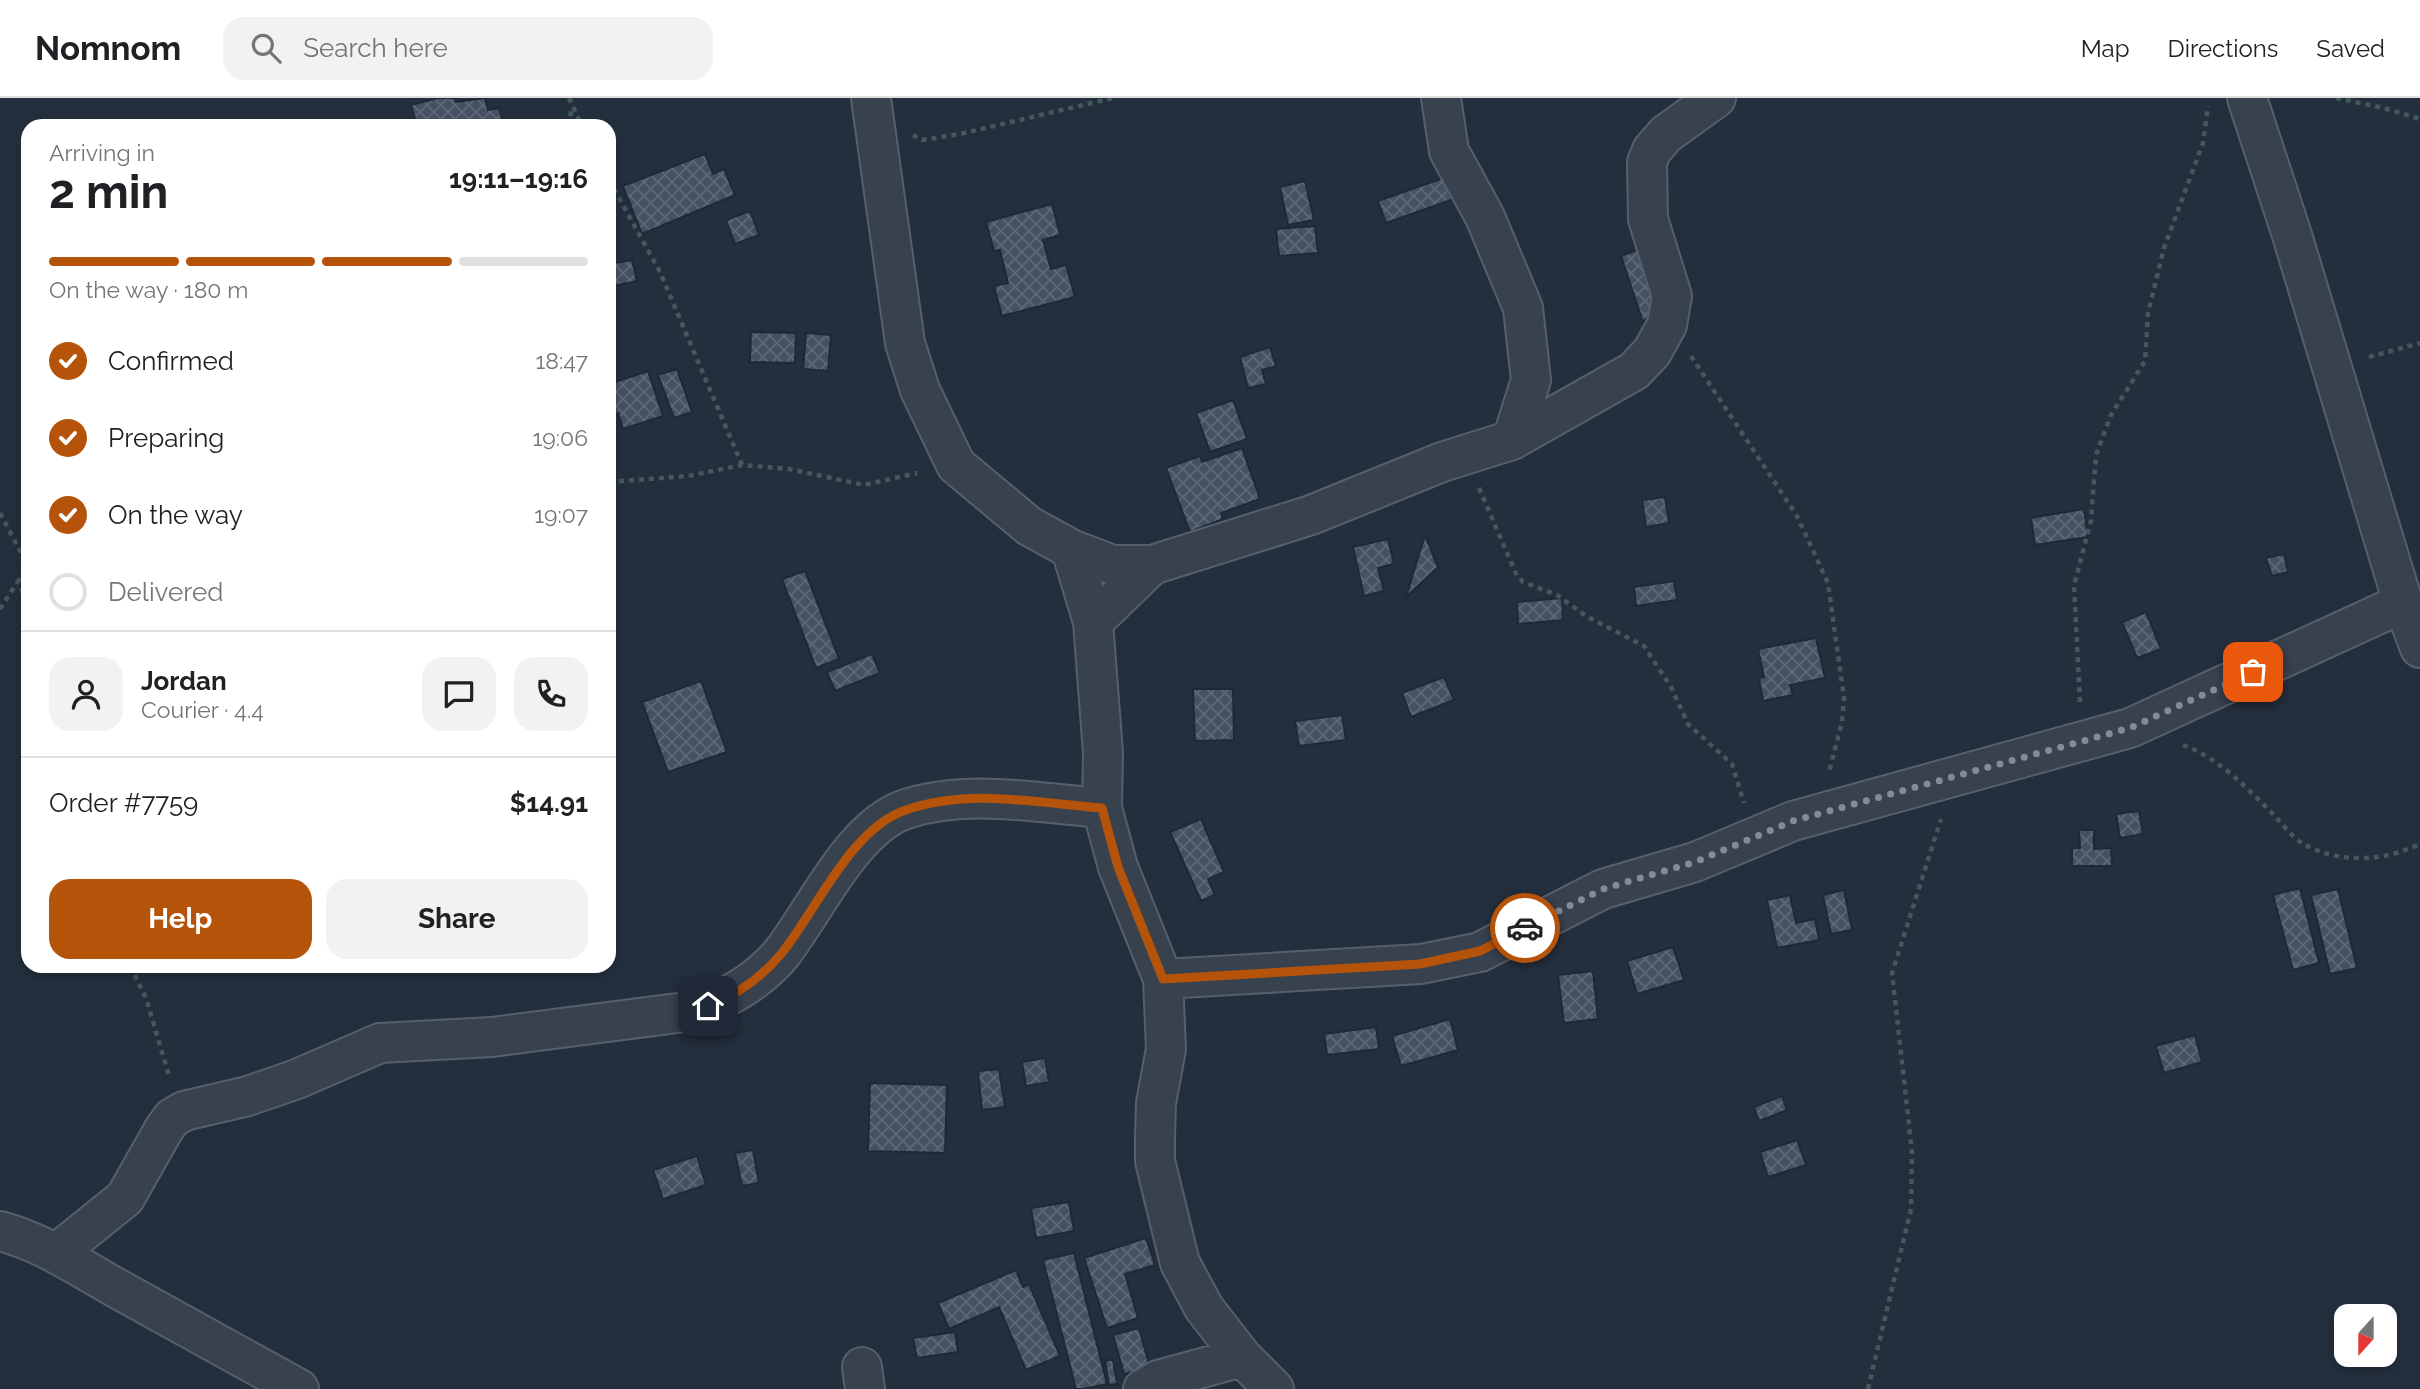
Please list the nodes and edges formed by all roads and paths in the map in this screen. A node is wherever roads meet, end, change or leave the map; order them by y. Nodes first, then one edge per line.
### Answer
1 (569, 98) edge
2 (1113, 98) edge
3 (1441, 98) edge
4 (1716, 98) edge
5 (2208, 98) edge
6 (2247, 98) edge
7 (2336, 98) edge
8 (872, 105) edge
9 (573, 106) junction
10 (570, 119) edge
11 (579, 119) edge
12 (2420, 120) edge
13 (616, 193) edge
14 (1667, 325) junction
15 (2420, 343) edge
16 (2331, 368) junction
17 (1512, 440) junction
18 (1466, 455) junction
19 (742, 465) junction
20 (956, 465) junction
21 (616, 481) edge
22 (0, 513) edge
23 (1071, 549) junction
24 (21, 553) edge
25 (1152, 565) junction
26 (21, 575) edge
27 (19, 578) junction
28 (21, 587) edge
29 (2403, 603) junction
30 (0, 609) edge
31 (1093, 622) junction
32 (2420, 648) edge
33 (2130, 728) junction
34 (2082, 741) junction
35 (1954, 778) junction
36 (1102, 808) junction
37 (1820, 813) junction
38 (1753, 838) junction
39 (2420, 844) edge
40 (134, 973) edge
41 (1163, 979) junction
42 (180, 1114) junction
43 (0, 1231) edge
44 (58, 1252) junction
45 (1261, 1379) edge
46 (299, 1389) edge
47 (1143, 1389) edge
48 (1868, 1389) edge

1 - 9 path
2 - 8 path
3 - 17 street
4 - 14 street
5 - 34 path
6 - 16 street
7 - 12 path
8 - 20 street
9 - 10 path
9 - 11 path
13 - 19 path
14 - 17 street
14 - 37 path
15 - 16 path
16 - 29 street
17 - 18 street
18 - 25 street
18 - 38 path
19 - 20 path
19 - 21 path
20 - 23 street
22 - 24 path
23 - 25 street
23 - 31 street
25 - 31 street
26 - 27 path
27 - 28 path
27 - 30 path
29 - 32 street
29 - 33 street
31 - 36 street
33 - 34 street
33 - 39 path
34 - 35 street
35 - 37 street
35 - 48 path
36 - 41 street
36 - 42 street
37 - 38 street
38 - 41 street
40 - 42 path
41 - 45 street
42 - 44 street
43 - 44 street
44 - 46 street
45 - 47 street

